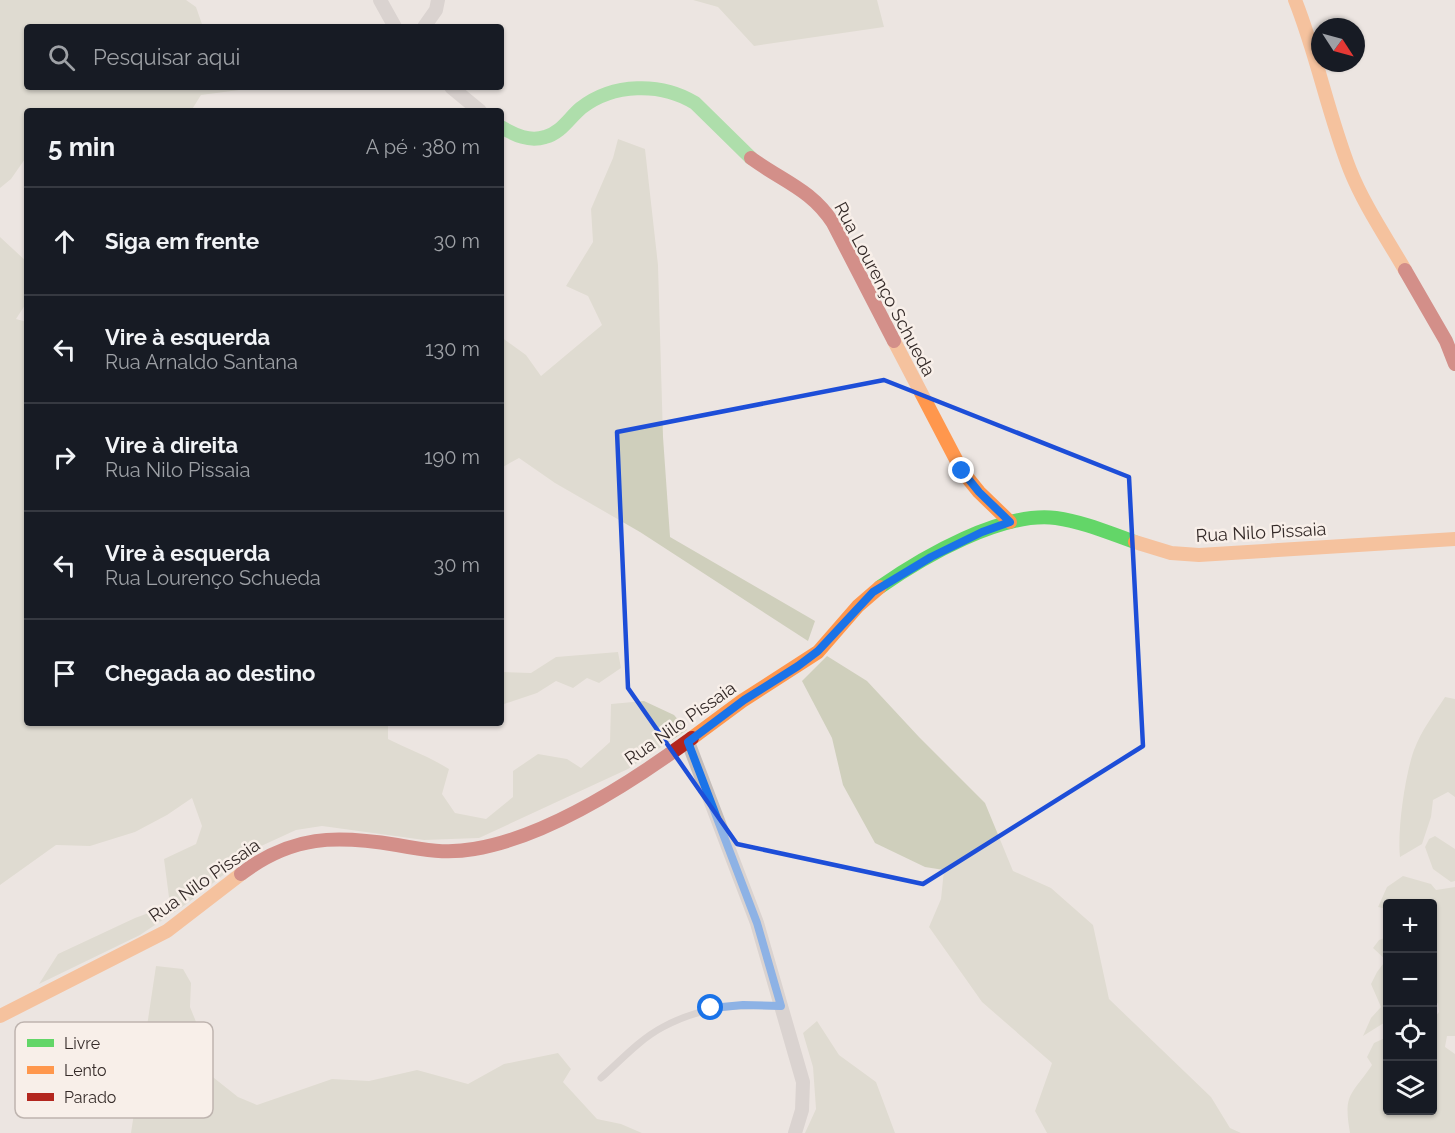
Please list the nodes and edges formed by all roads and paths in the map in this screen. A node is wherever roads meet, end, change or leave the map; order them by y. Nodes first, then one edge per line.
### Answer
1 (380, 0) edge
2 (438, 0) edge
3 (1295, 0) edge
4 (393, 24) edge
5 (426, 24) edge
6 (456, 90) edge
7 (476, 108) edge
8 (504, 129) edge
9 (1450, 338) edge
10 (1455, 364) edge
11 (1010, 522) junction
12 (1455, 539) edge
13 (688, 742) junction
14 (781, 1006) junction
15 (0, 1016) edge
16 (601, 1078) dead end
17 (795, 1133) edge

1 - 4 street
2 - 5 street
3 - 9 street
6 - 7 street
8 - 11 street, Rua Lourenço Schueda
9 - 10 street
11 - 12 street, Rua Nilo Pissaia
11 - 13 street, Rua Nilo Pissaia
13 - 14 street
13 - 15 street, Rua Nilo Pissaia
14 - 16 lane
14 - 17 street

